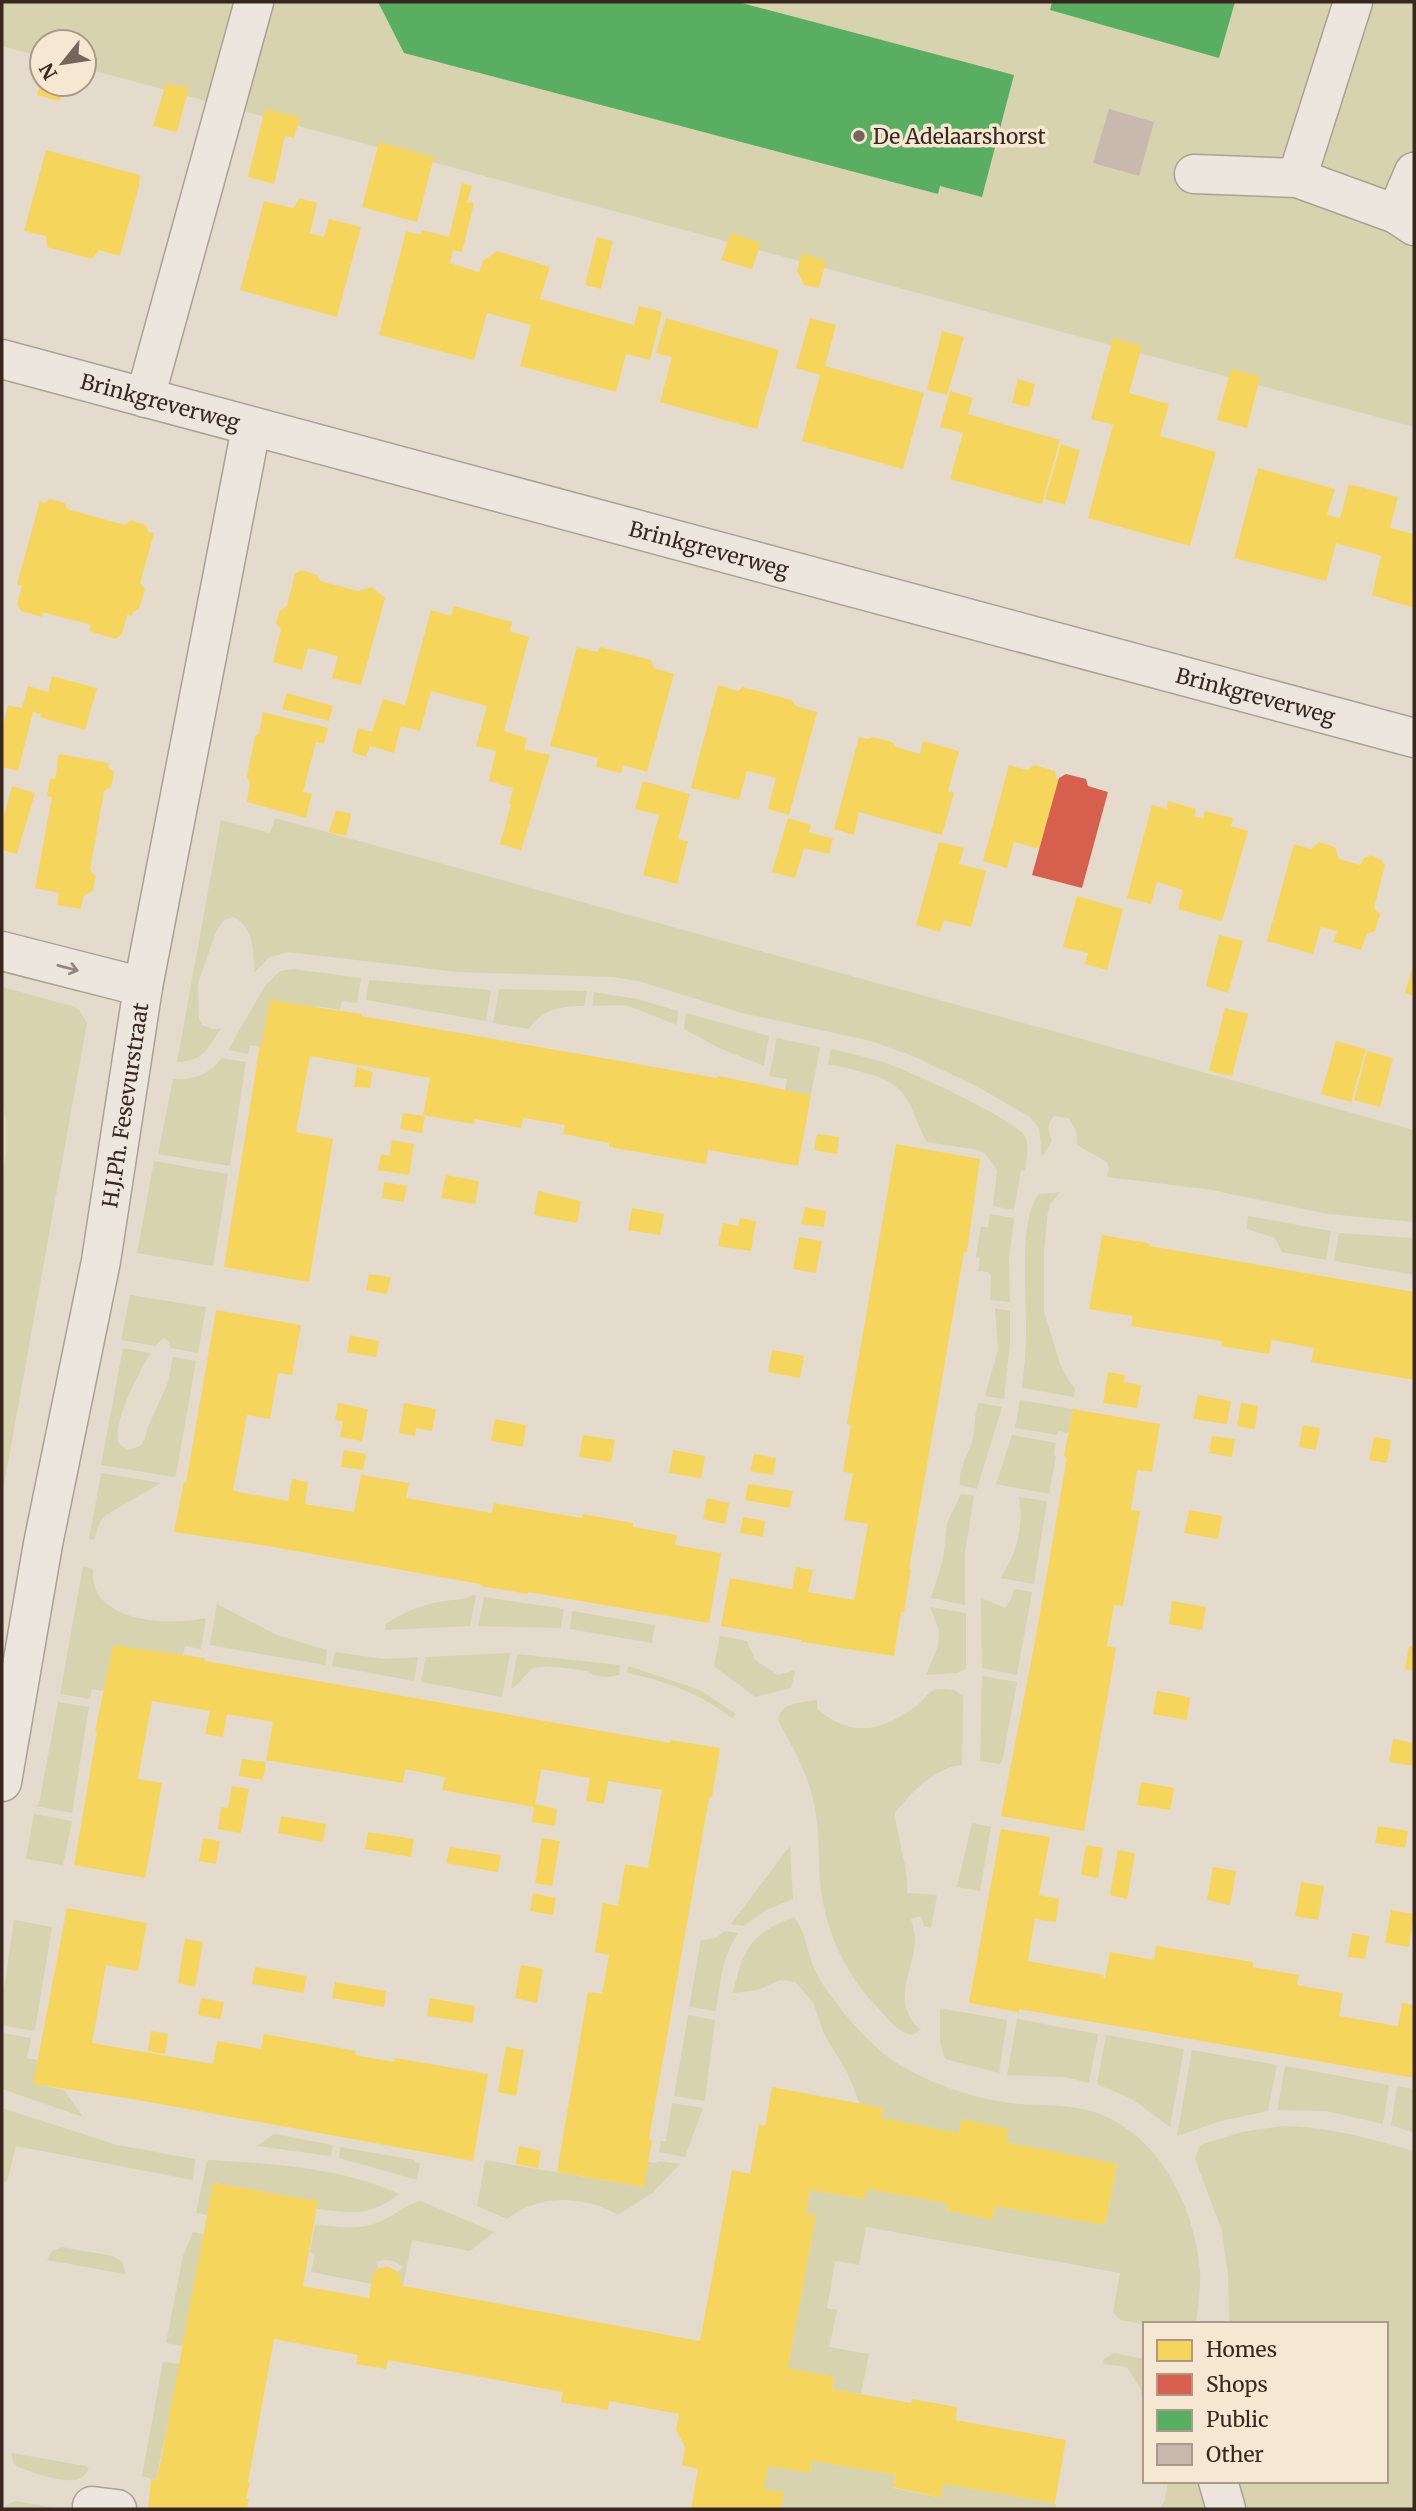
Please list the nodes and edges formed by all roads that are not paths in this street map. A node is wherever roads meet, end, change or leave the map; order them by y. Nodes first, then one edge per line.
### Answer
1 (254, 2) edge
2 (1353, 2) edge
3 (1414, 172) edge
4 (1194, 174) dead end
5 (1297, 178) junction
6 (1405, 220) edge
7 (2, 359) edge
8 (145, 398) junction
9 (251, 428) junction
10 (1414, 738) edge
11 (2, 951) edge
12 (143, 987) junction
13 (2, 1783) edge
14 (1219, 2483) edge
15 (1226, 2509) edge

1 - 8 street
2 - 5 street
3 - 6 street
4 - 5 street
5 - 6 street
7 - 8 street, Brinkgreverweg
8 - 9 street, Brinkgreverweg
9 - 10 street, Brinkgreverweg
9 - 12 street, H.J.Ph. Fesevurstraat
11 -> 12 street
12 - 13 street, H.J.Ph. Fesevurstraat
14 - 15 street

